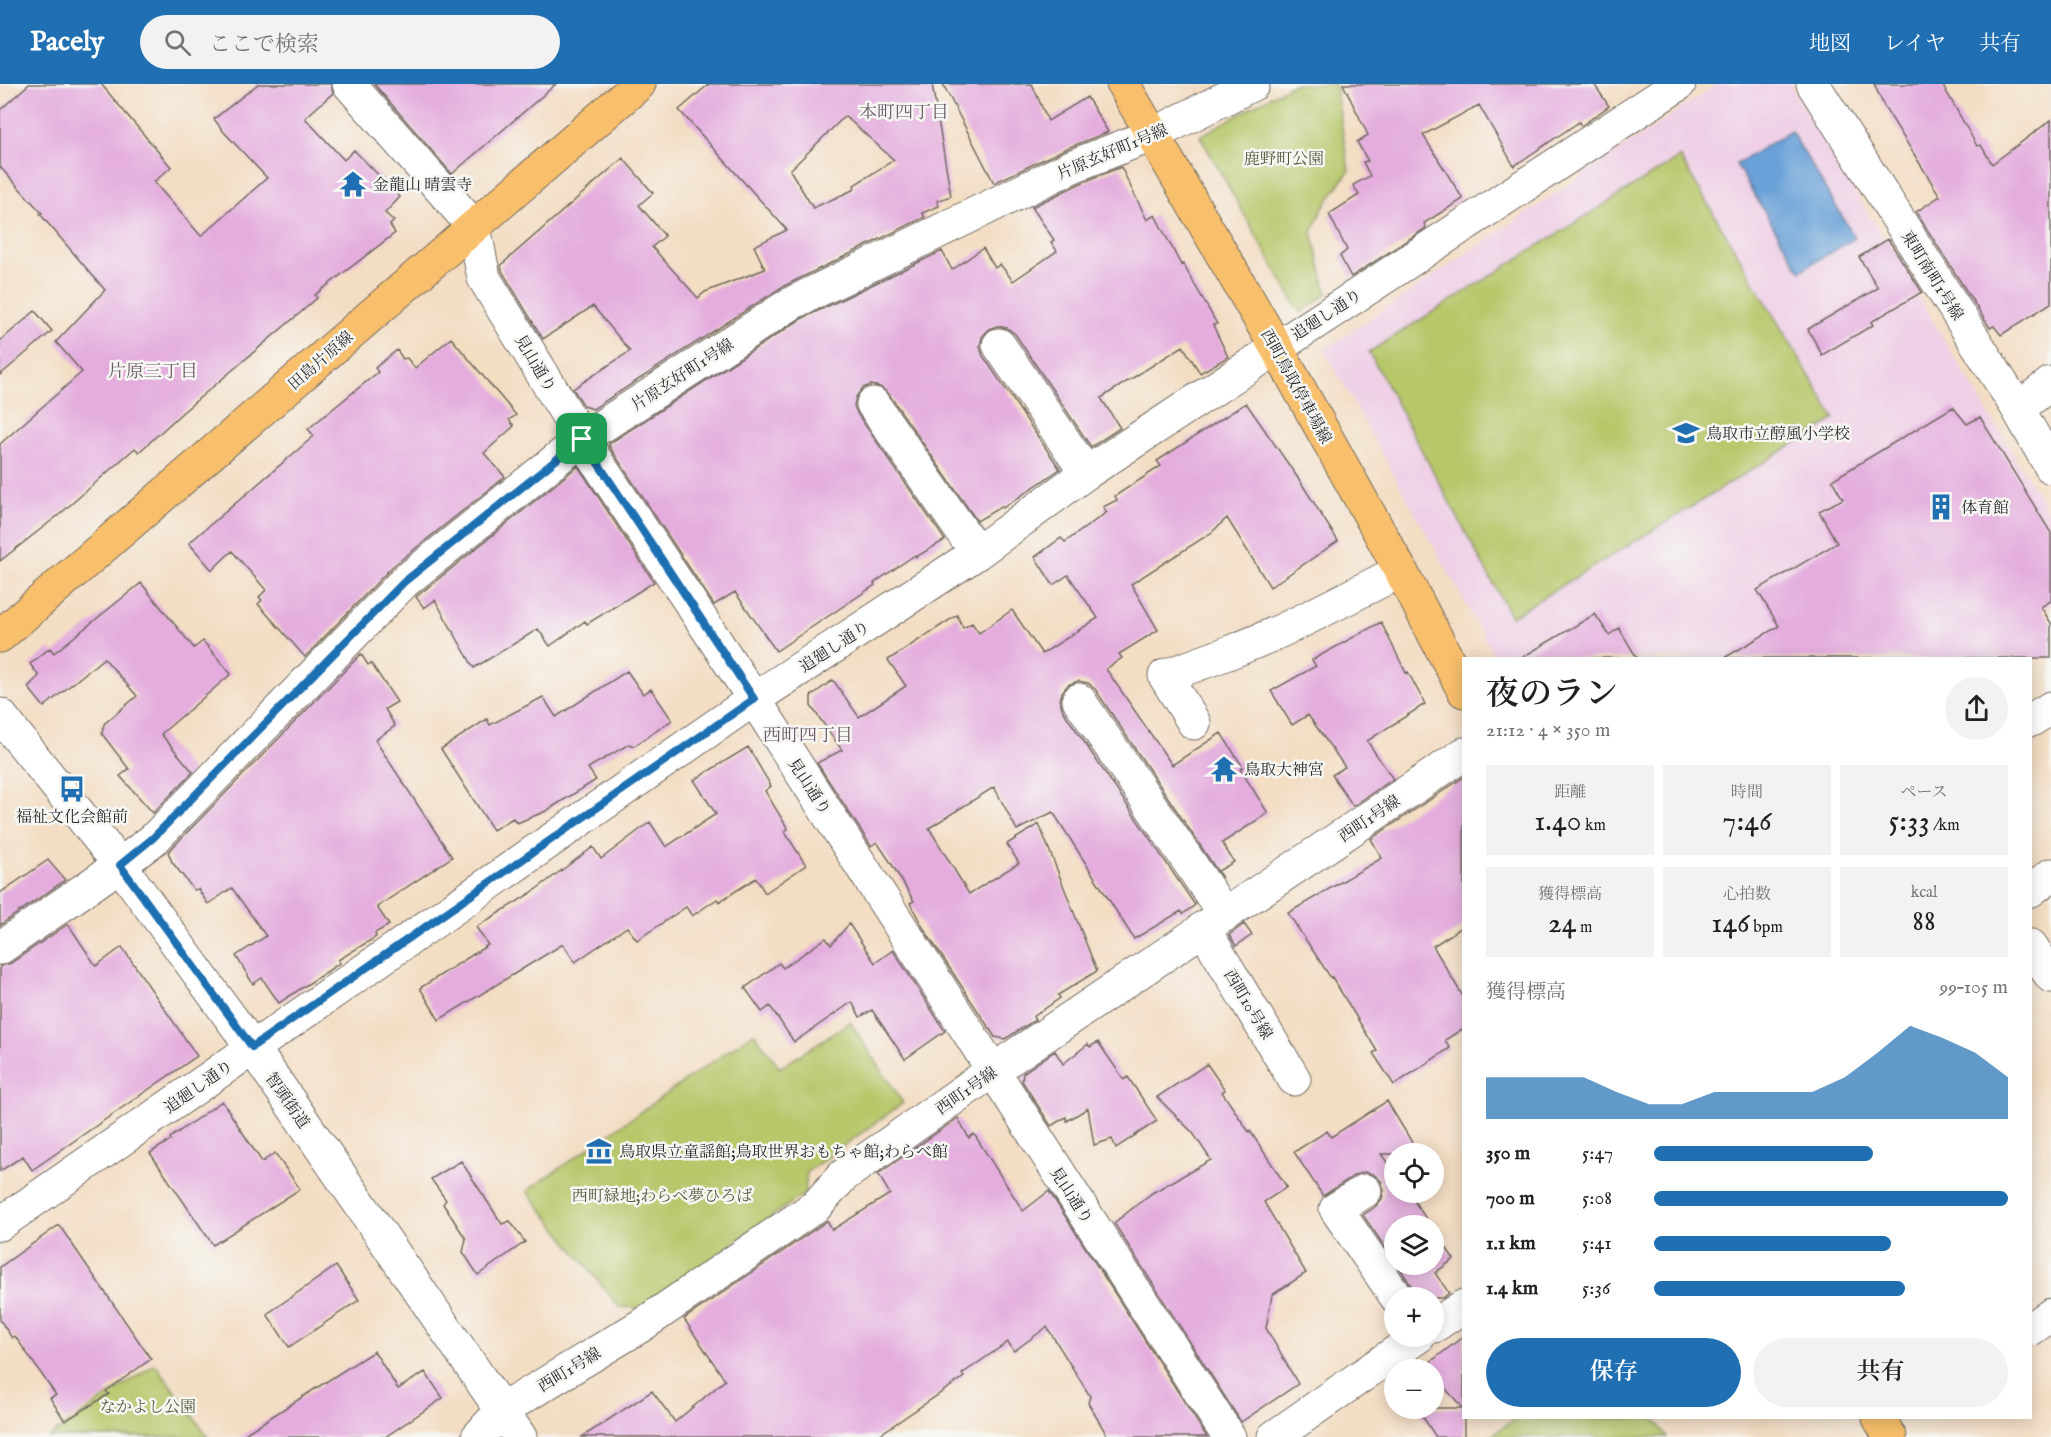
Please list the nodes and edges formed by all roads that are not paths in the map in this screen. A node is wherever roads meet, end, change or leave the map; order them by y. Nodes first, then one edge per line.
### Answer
1 (349, 84) edge
2 (639, 84) edge
3 (1123, 84) edge
4 (1253, 84) edge
5 (1679, 84) edge
6 (1813, 84) edge
7 (1152, 135) junction
8 (474, 227) junction
9 (999, 345) dead end
10 (1276, 347) junction
11 (2051, 382) edge
12 (873, 404) dead end
13 (2018, 409) junction
14 (582, 439) junction
15 (2051, 466) edge
16 (1086, 473) junction
17 (977, 553) junction
18 (1401, 571) junction
19 (0, 636) edge
20 (1462, 687) edge
21 (754, 699) junction
22 (1079, 700) dead end
23 (2051, 708) edge
24 (0, 715) edge
25 (2032, 719) edge
26 (1194, 723) dead end
27 (1462, 755) edge
28 (120, 865) junction
29 (2051, 875) edge
30 (2032, 889) edge
31 (1214, 921) junction
32 (0, 948) edge
33 (2032, 948) edge
34 (2051, 976) edge
35 (252, 1047) junction
36 (992, 1071) junction
37 (1294, 1079) dead end
38 (1365, 1191) dead end
39 (0, 1224) edge
40 (1389, 1287) edge
41 (1462, 1307) edge
42 (2051, 1315) edge
43 (1444, 1319) edge
44 (2032, 1328) edge
45 (1403, 1347) edge
46 (502, 1410) junction
47 (478, 1437) edge
48 (520, 1437) edge
49 (1229, 1437) edge
50 (1274, 1437) edge

1 - 8 street
2 - 8 main road, 田島片原線
3 - 7 main road, 西町鳥取停車場線
4 - 7 street, 片原玄好町1号線
5 - 10 street, 追廻し通り
6 - 13 street, 東町南町1号線
7 - 10 main road, 西町鳥取停車場線
7 - 14 street, 片原玄好町1号線
8 - 14 street, 見山通り
8 - 19 main road, 田島片原線
9 - 16 street
10 - 16 street, 追廻し通り
10 - 18 main road, 西町鳥取停車場線
11 - 13 street
12 - 17 street
13 - 15 street, 東町南町1号線
14 - 21 street, 見山通り
14 - 28 street, 片原玄好町1号線
16 - 17 street, 追廻し通り
17 - 21 street, 追廻し通り
18 - 20 main road, 西町鳥取停車場線
18 - 26 street
21 - 35 street, 追廻し通り
21 - 36 street, 見山通り
22 - 31 street, 西町10号線
23 - 25 street
24 - 28 street, 智頭街道
27 - 31 street, 西町1号線
28 - 32 street, 片原玄好町1号線
28 - 35 street, 智頭街道
29 - 30 street
31 - 36 street, 西町1号線
31 - 37 street, 西町10号線
33 - 34 street
35 - 39 street, 追廻し通り
35 - 46 street, 智頭街道
36 - 46 street, 西町1号線
36 - 49 street, 見山通り
38 - 40 street
41 - 43 street
42 - 44 street
45 - 50 street
46 - 47 street, 西町1号線
46 - 48 street, 智頭街道

